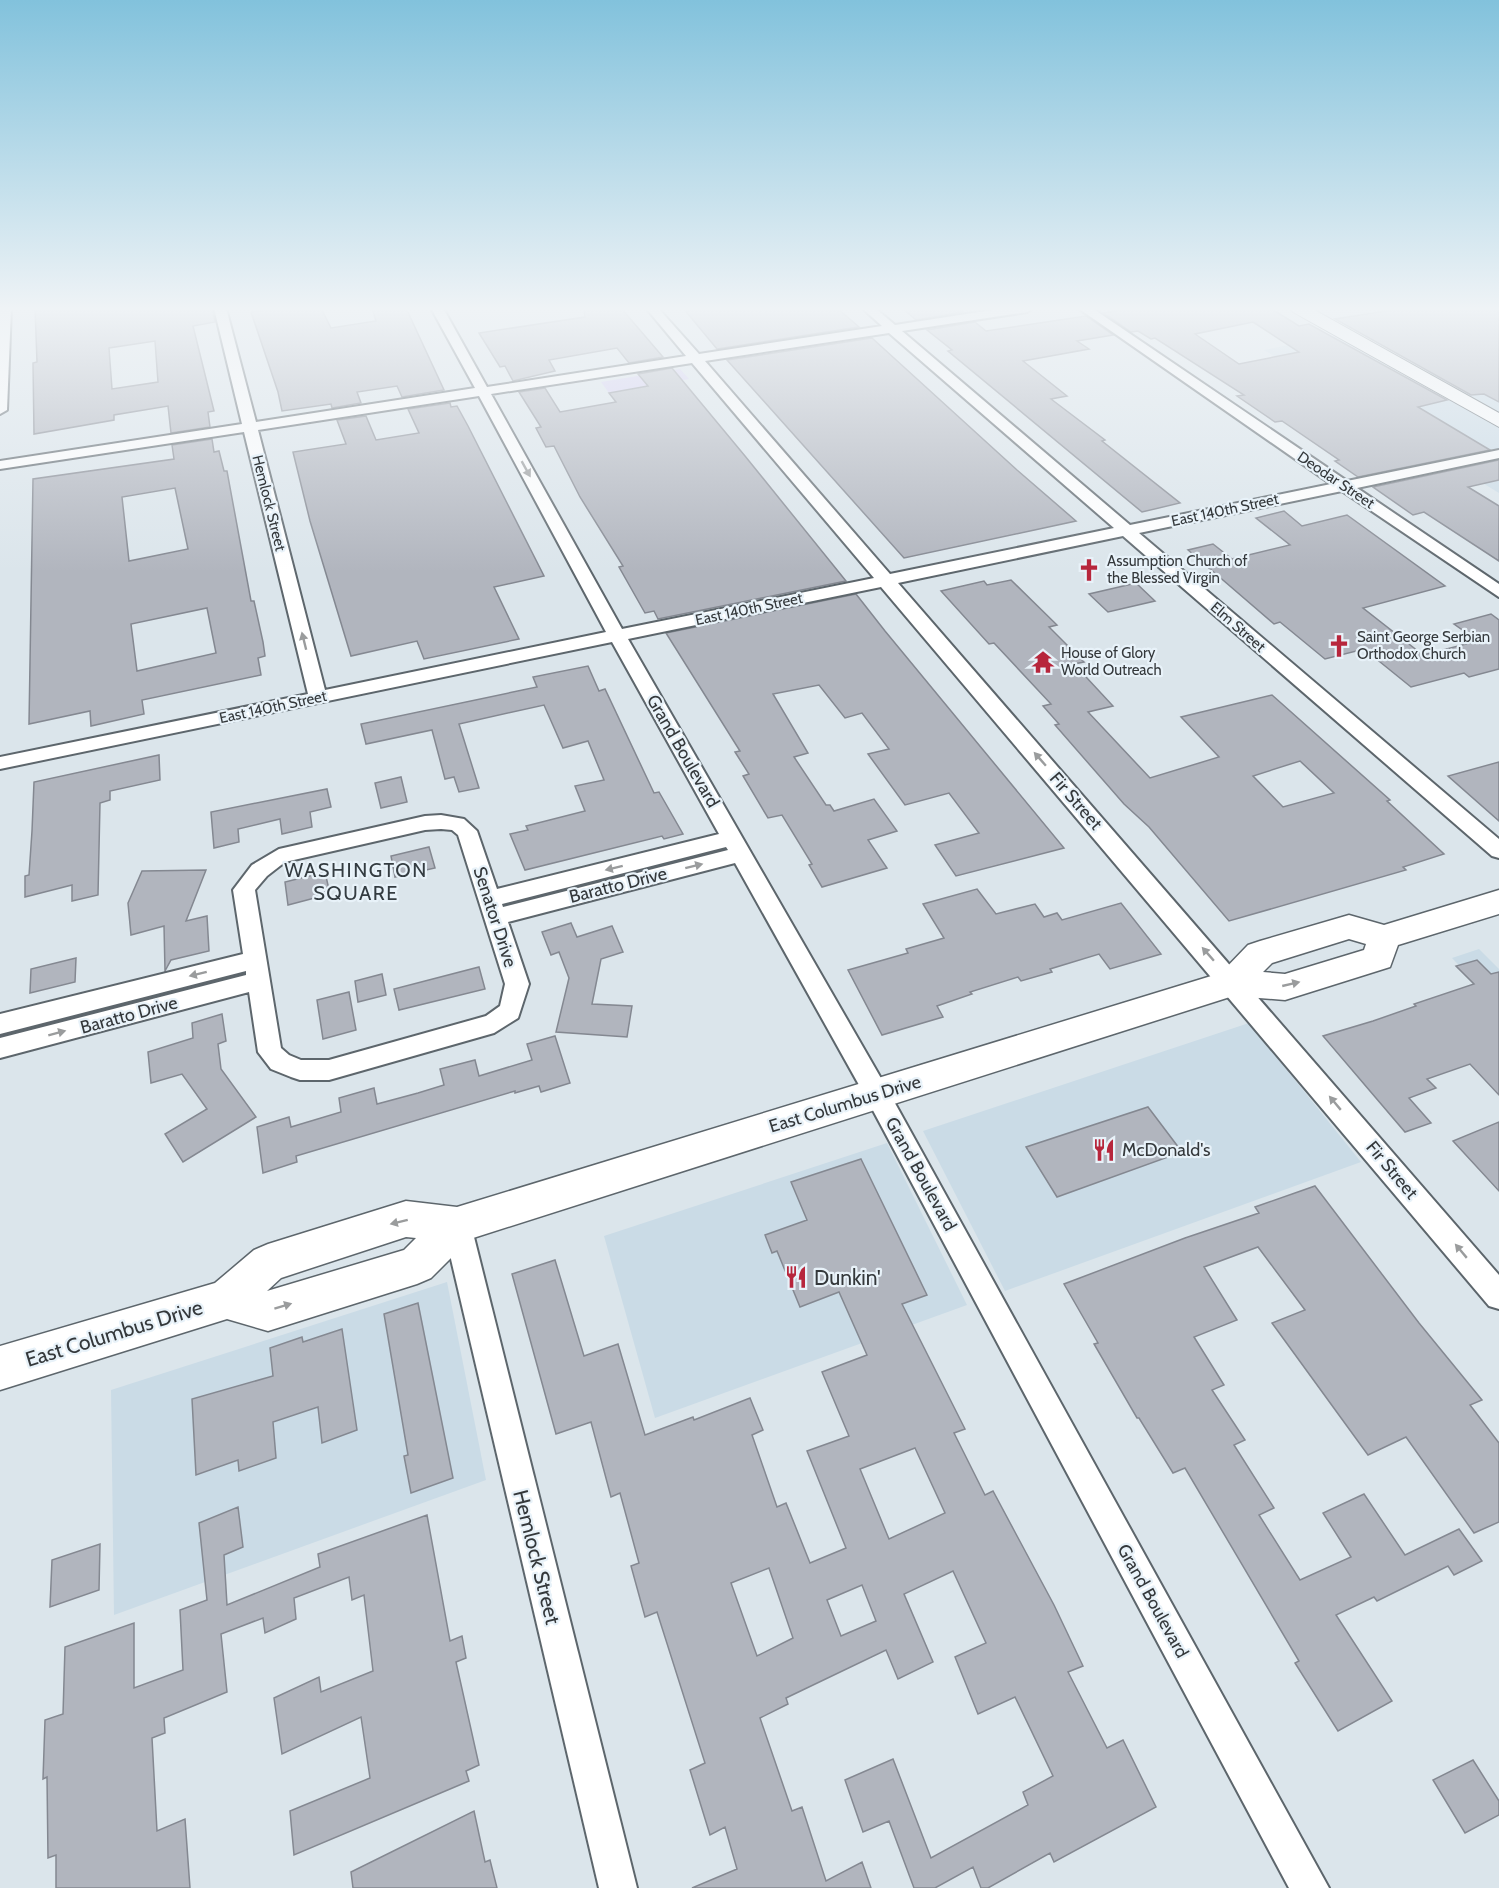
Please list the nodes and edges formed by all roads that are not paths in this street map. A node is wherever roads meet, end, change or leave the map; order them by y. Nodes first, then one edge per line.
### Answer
1 (242, 396) edge
2 (450, 396) edge
3 (486, 396) edge
4 (727, 396) edge
5 (971, 396) edge
6 (1212, 396) edge
7 (1455, 396) edge
8 (1499, 421) edge
9 (250, 427) junction
10 (1499, 454) edge
11 (0, 465) edge
12 (1344, 486) junction
13 (1126, 531) junction
14 (886, 580) junction
15 (1499, 592) edge
16 (617, 636) junction
17 (318, 698) junction
18 (0, 763) edge
19 (737, 846) junction
20 (1499, 851) edge
21 (1499, 902) edge
22 (492, 908) junction
23 (256, 971) junction
24 (1233, 983) junction
25 (0, 1024) edge
26 (0, 1048) edge
27 (877, 1094) junction
28 (457, 1226) junction
29 (1499, 1296) edge
30 (0, 1368) edge
31 (618, 1888) edge
32 (1310, 1888) edge

1 - 9 street, Hemlock Street
2 - 9 street
3 -> 16 street, Grand Boulevard
4 - 14 street, Fir Street
5 - 13 street, Elm Street
6 - 12 street, Deodar Street
7 - 8 street
9 - 11 street
17 -> 9 street, Hemlock Street
10 - 12 street, East 140th Street
12 - 13 street, East 140th Street
12 - 15 street, Deodar Street
13 - 14 street, East 140th Street
13 - 20 street, Elm Street
14 - 16 street, East 140th Street
24 -> 14 street, Fir Street
16 - 17 street, East 140th Street
16 - 19 street, Grand Boulevard
17 - 18 street, East 140th Street
19 - 22 street, Baratto Drive
19 - 27 street, Grand Boulevard
21 - 24 main road, East Columbus Drive
22 - 23 street, Senator Drive
22 - 23 street, Senator Drive
23 -> 25 street, Baratto Drive
26 -> 23 street, Baratto Drive
24 - 27 main road, East Columbus Drive
29 -> 24 street, Fir Street
27 - 28 main road, East Columbus Drive
27 - 32 street, Grand Boulevard
28 - 30 main road, East Columbus Drive
28 - 31 street, Hemlock Street

